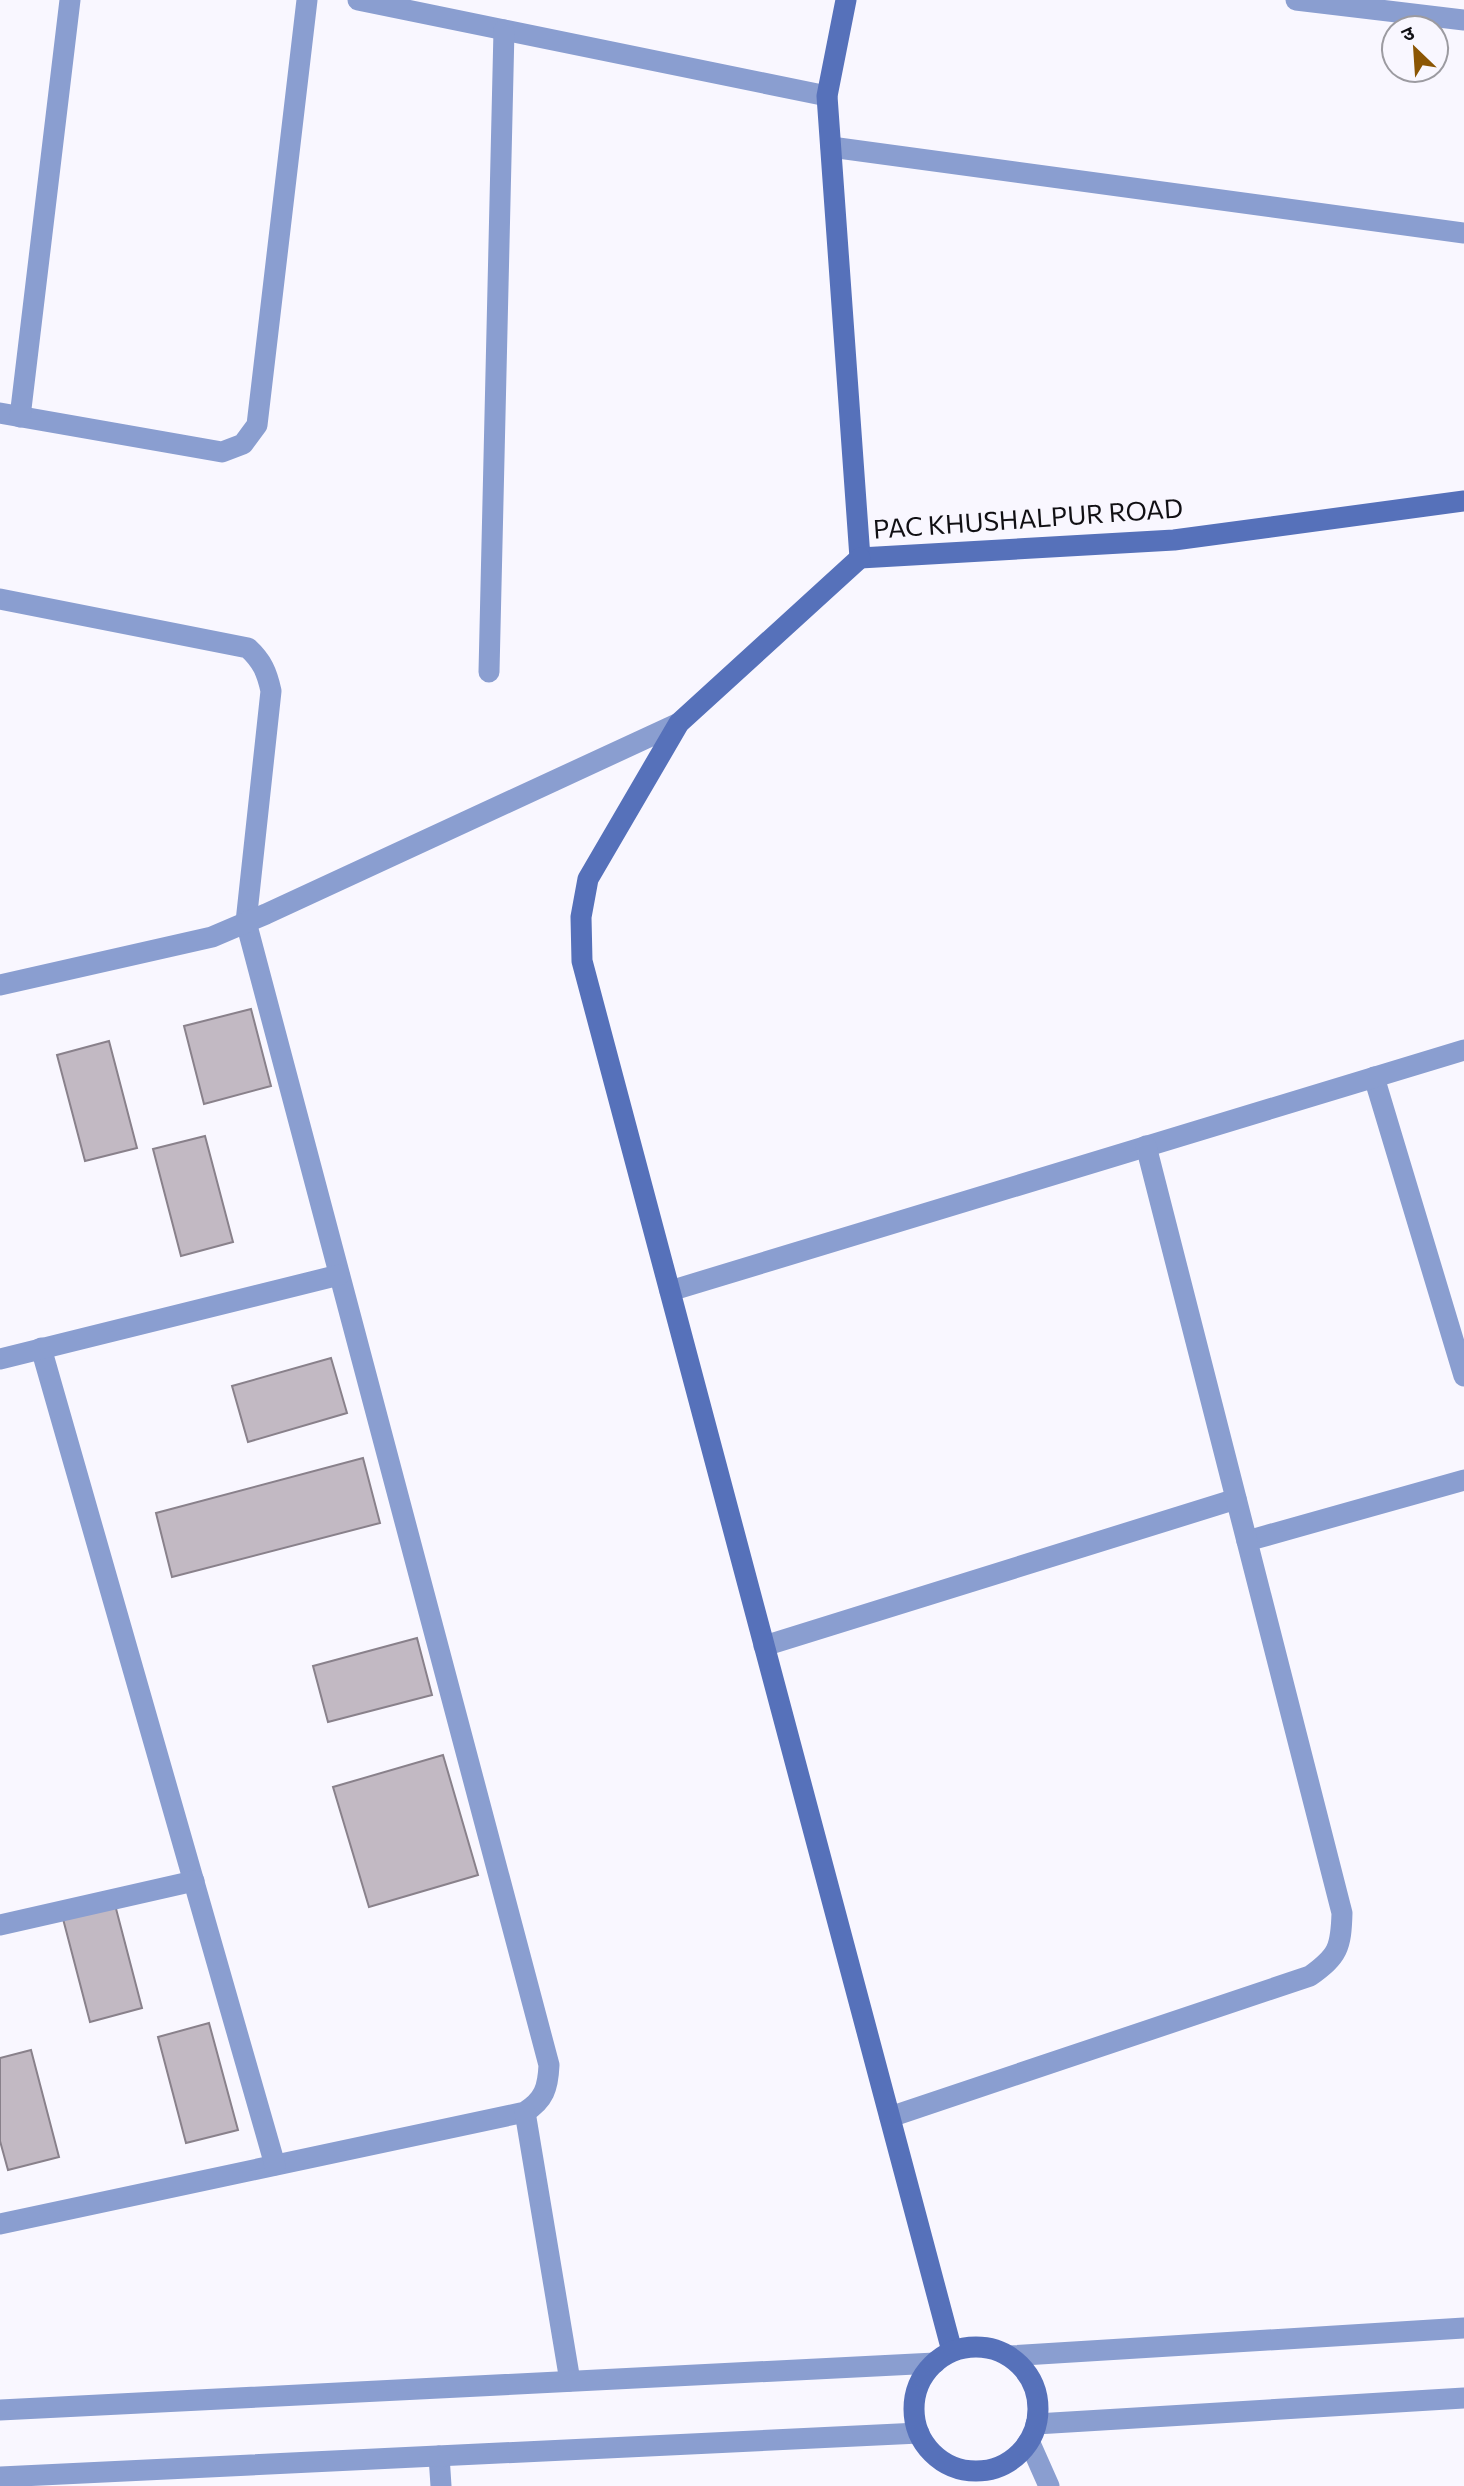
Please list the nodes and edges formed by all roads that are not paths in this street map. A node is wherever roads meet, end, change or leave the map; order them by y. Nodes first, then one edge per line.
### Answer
1 (70, 0) edge
2 (307, 0) edge
3 (358, 0) edge
4 (846, 0) edge
5 (1296, 0) edge
6 (1464, 20) edge
7 (504, 30) junction
8 (827, 96) junction
9 (831, 147) junction
10 (1464, 233) edge
11 (10, 415) edge
12 (1464, 501) edge
13 (860, 558) junction
14 (0, 598) edge
15 (489, 672) dead end
16 (679, 723) junction
17 (246, 922) junction
18 (0, 985) edge
19 (1464, 1050) edge
20 (1374, 1077) junction
21 (1146, 1146) junction
22 (339, 1275) junction
23 (670, 1291) junction
24 (41, 1349) junction
25 (0, 1359) edge
26 (1464, 1376) edge
27 (1464, 1479) edge
28 (1236, 1499) junction
29 (1247, 1541) junction
30 (764, 1646) junction
31 (194, 1881) junction
32 (0, 1925) edge
33 (525, 2112) junction
34 (890, 2117) junction
35 (275, 2165) junction
36 (0, 2224) edge
37 (1464, 2328) edge
38 (1009, 2356) junction
39 (944, 2357) junction
40 (569, 2381) junction
41 (1464, 2398) edge
42 (0, 2410) edge
43 (919, 2433) junction
44 (1033, 2433) junction
45 (439, 2456) junction
46 (0, 2477) edge
47 (1000, 2477) edge
48 (970, 2478) edge
49 (441, 2486) edge
50 (1049, 2486) edge

1 - 11 street
2 - 11 street
3 - 7 street
4 - 8 street, PAC KHUSHALPUR ROAD
5 - 6 street
7 - 8 street
7 - 15 street
8 - 9 street, PAC KHUSHALPUR ROAD
9 - 10 street
9 - 13 street, PAC KHUSHALPUR ROAD
12 - 13 street, PAC KHUSHALPUR ROAD
13 - 16 street
14 - 17 street
16 - 17 street
16 - 23 street
17 - 18 street
17 - 22 street
19 - 20 street
20 - 21 street
20 - 26 street
21 - 23 street
21 - 28 street
22 - 24 street
22 - 33 street
23 - 30 street
24 - 25 street
24 - 31 street
27 - 29 street
28 - 29 street
28 - 30 street
29 - 34 street
30 - 34 street
31 - 32 street
31 - 35 street
33 - 35 street
33 - 40 street
34 - 39 street
35 - 36 street
37 - 38 street
38 - 39 street
38 - 44 street
39 - 40 street
39 - 43 street
40 - 42 street
41 - 44 street
43 - 45 street
43 - 48 street
44 - 47 street
44 - 50 street
45 - 46 street
45 - 49 street
47 - 48 street

